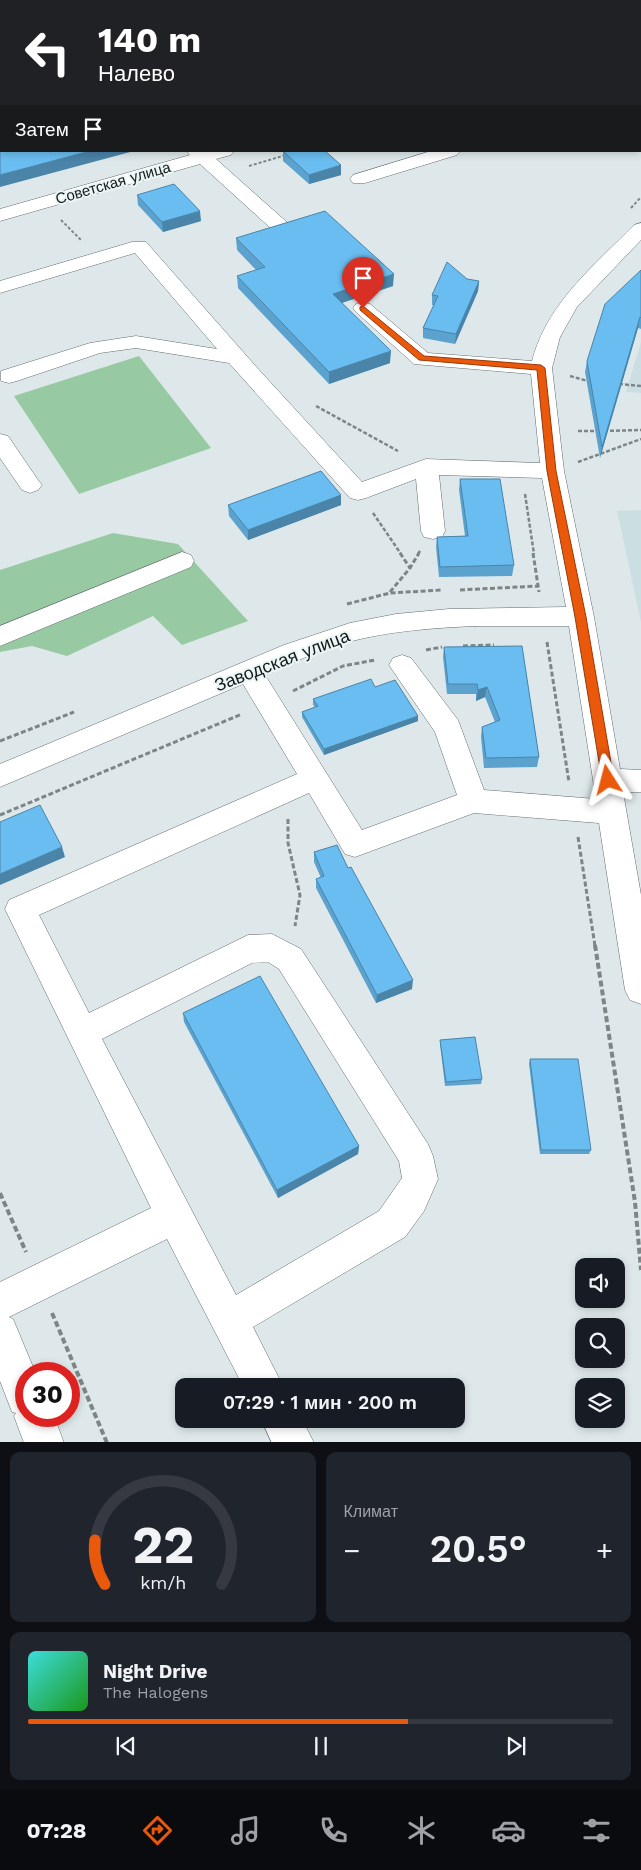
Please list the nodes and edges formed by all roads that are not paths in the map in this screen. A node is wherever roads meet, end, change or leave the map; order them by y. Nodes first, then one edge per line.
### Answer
1 (216, 152) edge
2 (443, 152) edge
3 (199, 154) edge
4 (426, 154) edge
5 (359, 179) dead end
6 (0, 214) edge
7 (283, 229) edge
8 (641, 229) edge
9 (0, 287) edge
10 (363, 308) dead end
11 (236, 358) junction
12 (541, 368) junction
13 (9, 376) dead end
14 (0, 441) edge
15 (426, 467) junction
16 (552, 471) junction
17 (30, 485) dead end
18 (433, 531) road end
19 (182, 561) dead end
20 (581, 617) junction
21 (0, 636) edge
22 (402, 665) dead end
23 (249, 671) junction
24 (0, 776) edge
25 (608, 780) junction
26 (641, 781) edge
27 (301, 785) junction
28 (473, 800) junction
29 (614, 812) junction
30 (636, 926) edge
31 (641, 990) edge
32 (81, 1033) junction
33 (174, 1216) junction
34 (0, 1302) edge
35 (229, 1320) junction
36 (0, 1332) edge
37 (15, 1370) edge
38 (260, 1378) edge
39 (38, 1427) edge
40 (286, 1428) edge
41 (44, 1442) edge
42 (294, 1442) edge

1 - 3 street, Советская улица
2 - 4 street
3 - 6 street, Советская улица
3 - 7 street
4 - 5 street
8 - 12 street
9 - 11 street
10 - 12 street
11 - 13 street
11 - 15 street
12 - 16 street
14 - 17 street
15 - 16 street
15 - 18 street
16 - 20 street
19 - 21 street
20 - 23 street, Заводская улица
20 - 25 street
22 - 28 street
23 - 24 street, Заводская улица
23 - 27 street
25 - 26 street
25 - 29 street
27 - 28 street
27 - 32 street
28 - 29 street
29 - 30 street
30 - 31 street
32 - 33 street
32 - 35 street
33 - 34 street
33 - 35 street
35 - 38 street
36 - 37 street
39 - 41 street
40 - 42 street

